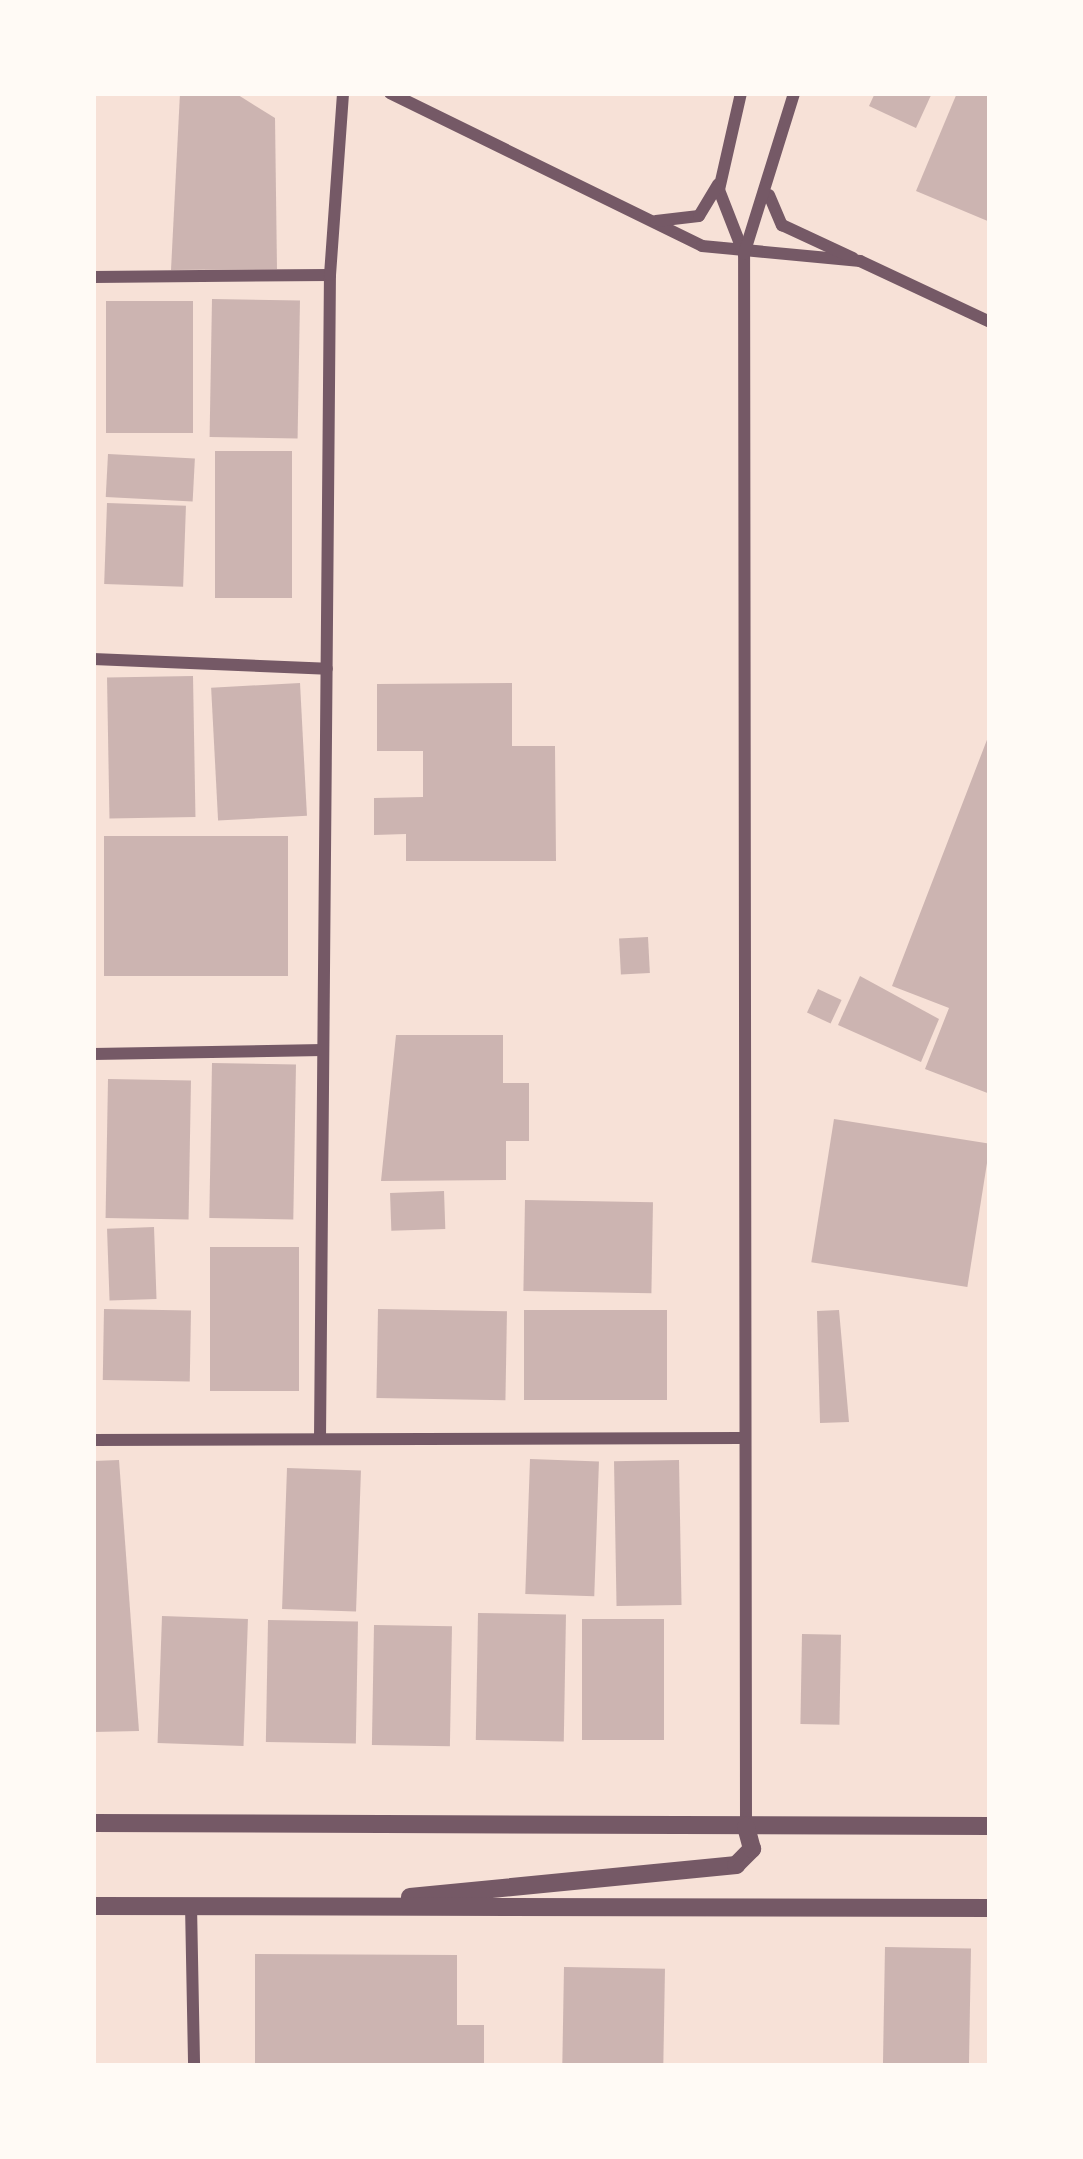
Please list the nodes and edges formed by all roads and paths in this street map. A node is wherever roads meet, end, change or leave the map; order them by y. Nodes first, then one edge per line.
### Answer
1 (343, 93) edge
2 (390, 93) edge
3 (741, 93) edge
4 (794, 93) edge
5 (720, 177) junction
6 (769, 192) junction
7 (650, 220) junction
8 (744, 254) junction
9 (860, 261) junction
10 (331, 275) junction
11 (93, 277) edge
12 (990, 322) edge
13 (93, 659) edge
14 (327, 668) junction
15 (323, 1050) junction
16 (93, 1054) edge
17 (740, 1438) junction
18 (320, 1439) junction
19 (93, 1440) edge
20 (93, 1823) edge
21 (990, 1826) edge
22 (746, 1828) junction
23 (191, 1905) junction
24 (93, 1906) edge
25 (346, 1906) junction
26 (990, 1908) edge
27 (194, 2066) edge

1 - 10 street
2 - 7 street
3 - 5 street
4 - 6 street
5 - 7 street
5 - 8 street
6 - 8 street
6 - 9 street
7 - 8 street
8 - 9 street
8 - 17 street
9 - 12 street
10 - 11 street
10 - 14 street
13 - 14 street
14 - 15 street
15 - 16 street
15 - 18 street
17 - 18 street
17 - 22 street
18 - 19 street
20 - 22 street
21 - 22 street
22 - 25 street
23 - 24 street
23 - 25 street
23 - 27 street
25 - 26 street

